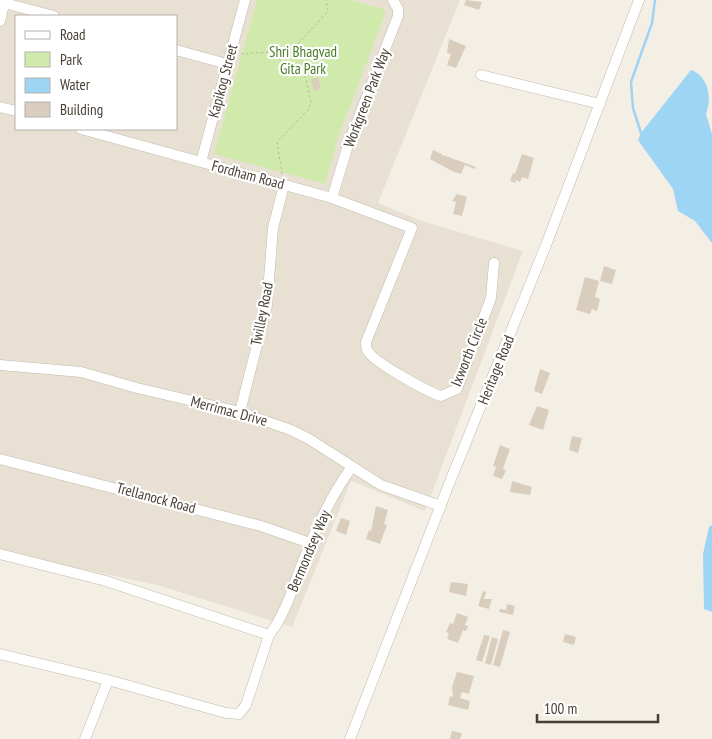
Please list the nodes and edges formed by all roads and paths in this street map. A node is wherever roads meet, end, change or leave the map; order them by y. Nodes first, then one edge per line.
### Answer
1 (245, 0) edge
2 (326, 0) edge
3 (393, 0) edge
4 (640, 0) edge
5 (5, 2) edge
6 (50, 15) edge
7 (0, 21) edge
8 (178, 51) edge
9 (241, 54) dead end
10 (227, 64) junction
11 (481, 75) dead end
12 (305, 76) junction
13 (600, 104) junction
14 (0, 107) edge
15 (15, 111) edge
16 (85, 130) edge
17 (201, 162) junction
18 (282, 174) dead end
19 (284, 185) junction
20 (332, 198) junction
21 (412, 228) joint
22 (494, 262) dead end
23 (0, 364) edge
24 (240, 412) junction
25 (0, 459) edge
26 (351, 468) junction
27 (441, 506) junction
28 (310, 543) junction
29 (0, 554) edge
30 (269, 635) junction
31 (0, 654) edge
32 (108, 680) junction
33 (85, 739) edge
34 (350, 739) edge

1 - 10 street, Kapikog Street
2 - 12 path
3 - 20 street, Workgreen Park Way
4 - 13 street, Heritage Road
5 - 6 street
5 - 7 street
8 - 10 street
9 - 12 path
10 - 17 street, Kapikog Street
11 - 13 street
12 - 18 path
13 - 27 street, Heritage Road
14 - 15 street
16 - 17 street, Fordham Road
17 - 19 street, Fordham Road
19 - 20 street, Fordham Road
19 - 24 street, Twilley Road
20 - 21 street, Fordham Road
21 - 22 street, Ixworth Circle
23 - 24 street, Merrimac Drive
24 - 26 street, Merrimac Drive
25 - 28 street, Trellanock Road
26 - 27 street, Merrimac Drive
26 - 28 street, Bermondsey Way
27 - 34 street, Heritage Road
28 - 30 street, Bermondsey Way
29 - 30 street
30 - 32 street, Bermondsey Way
31 - 32 street
32 - 33 street

